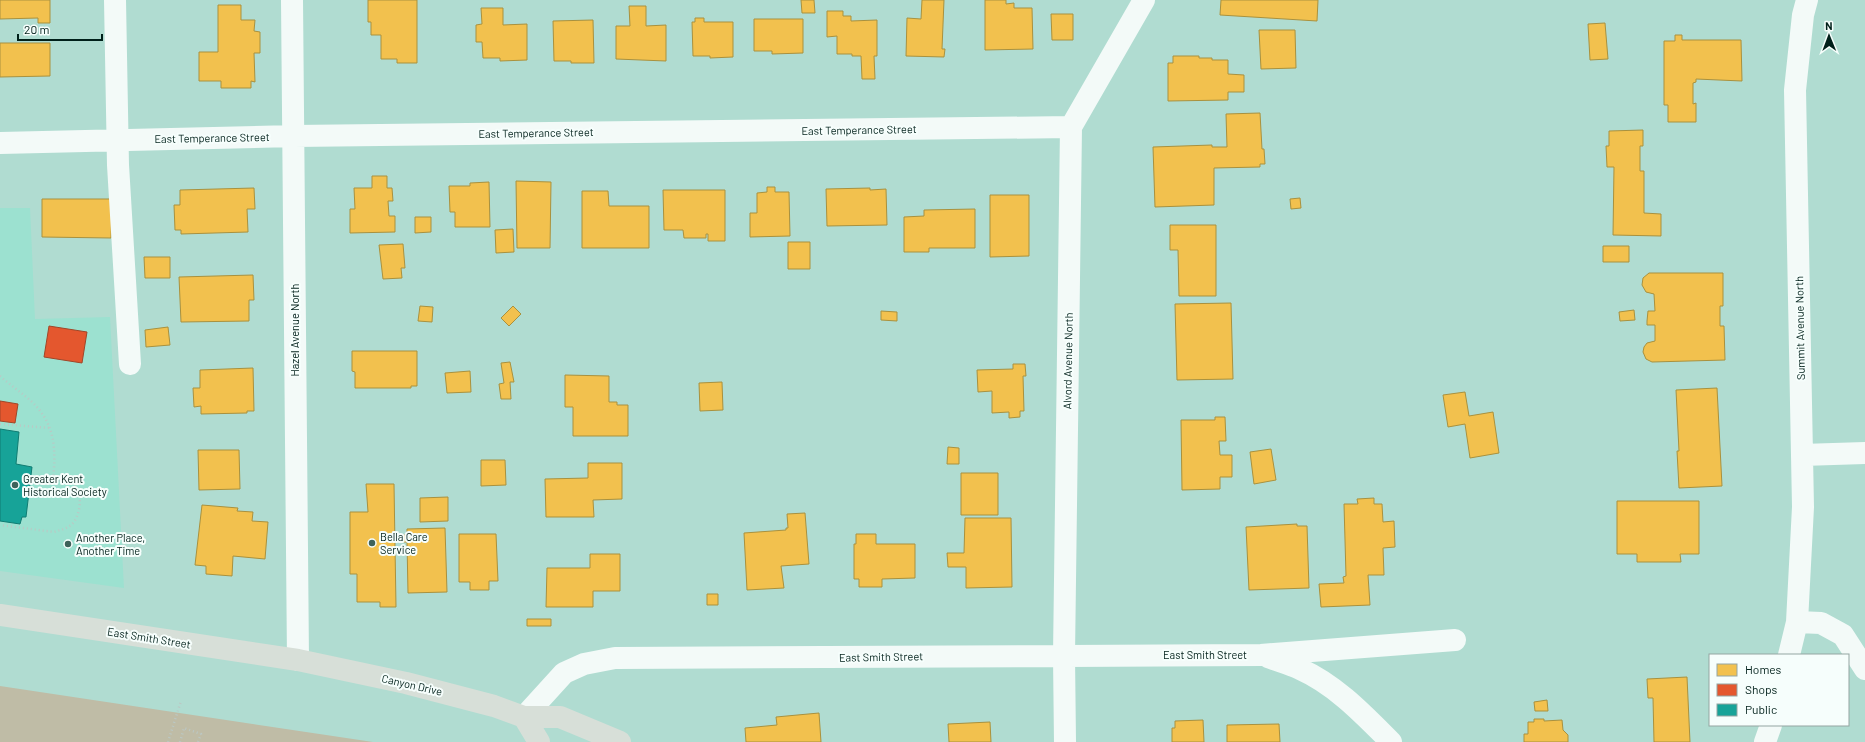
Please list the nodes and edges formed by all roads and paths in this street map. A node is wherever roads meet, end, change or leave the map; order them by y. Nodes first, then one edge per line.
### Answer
1 (115, 0) edge
2 (292, 0) edge
3 (1144, 0) edge
4 (1807, 0) edge
5 (1071, 127) junction
6 (294, 136) junction
7 (118, 140) junction
8 (0, 143) edge
9 (130, 364) dead end
10 (0, 376) edge
11 (0, 424) edge
12 (50, 428) junction
13 (1865, 452) edge
14 (1802, 454) junction
15 (0, 525) edge
16 (0, 615) edge
17 (1797, 622) junction
18 (1455, 640) dead end
19 (1789, 654) edge
20 (1261, 655) junction
21 (1064, 656) junction
22 (298, 660) junction
23 (1865, 669) edge
24 (181, 702) dead end
25 (524, 717) junction
26 (1771, 726) edge
27 (198, 741) edge
28 (168, 742) edge
29 (180, 742) edge
30 (539, 742) edge
31 (620, 742) edge
32 (1064, 742) edge
33 (1391, 742) edge
34 (1765, 742) edge

1 - 7 street
2 - 6 street, Hazel Avenue North
3 - 5 street, Alvord Avenue North
4 - 14 street, Summit Avenue North
5 - 6 street, East Temperance Street
5 - 21 street, Alvord Avenue North
6 - 7 street, East Temperance Street
6 - 22 street, Hazel Avenue North
7 - 8 street, East Temperance Street
7 - 9 street
10 - 12 path
11 - 12 path
12 - 15 path
13 - 14 street
14 - 17 street, Summit Avenue North
16 - 22 main road, East Smith Street
17 - 19 street, Summit Avenue North
17 - 23 street
18 - 20 street, East Smith Street
20 - 21 street, East Smith Street
20 - 33 street, East Smith Street
21 - 25 street, East Smith Street
21 - 32 street, Alvord Avenue North
22 - 25 main road, Canyon Drive
24 - 28 path
25 - 30 main road
25 - 31 main road, Canyon Drive
26 - 34 street
27 - 29 path

